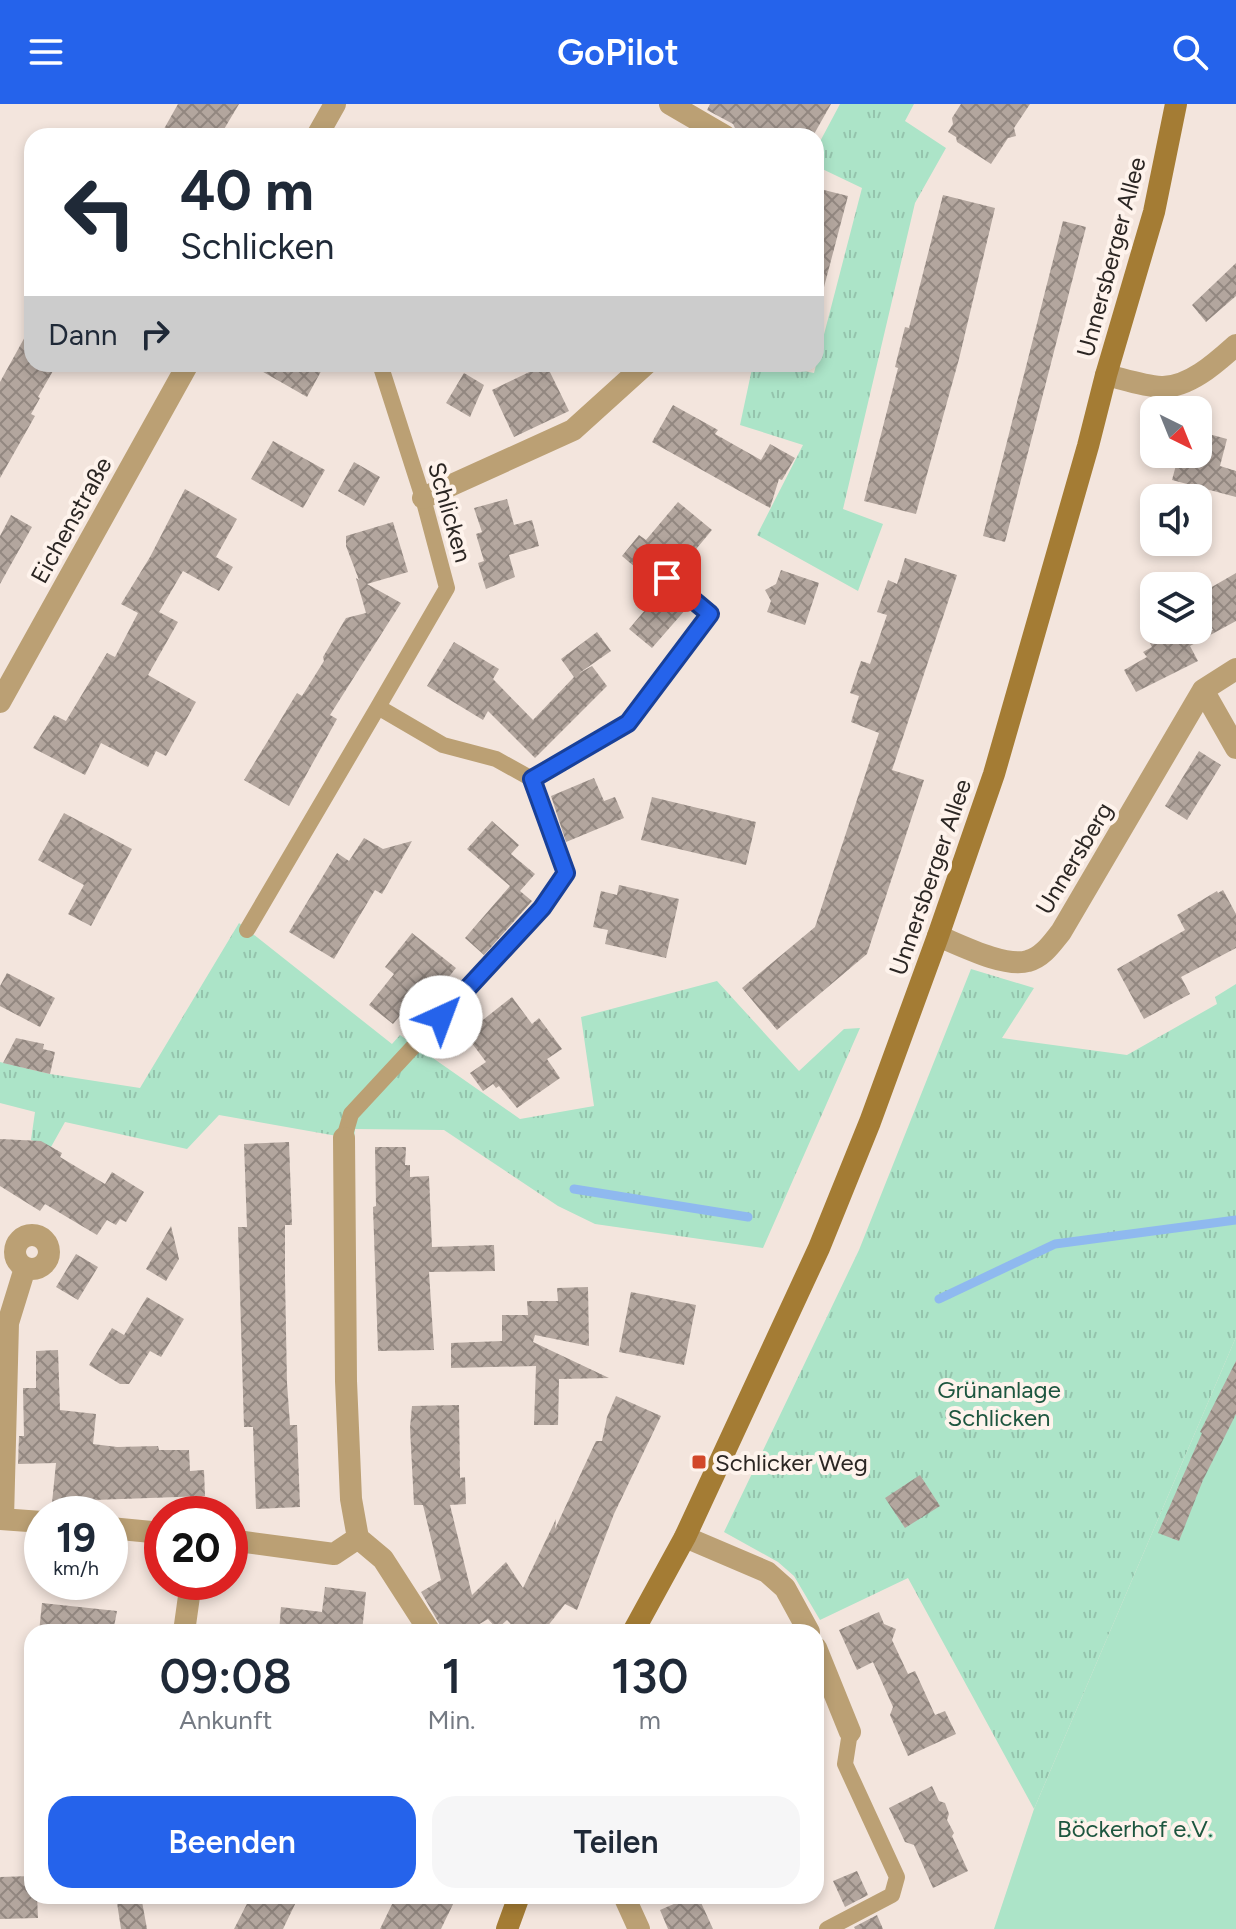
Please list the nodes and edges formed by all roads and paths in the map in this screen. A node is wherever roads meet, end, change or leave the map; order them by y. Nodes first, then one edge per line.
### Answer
1 (335, 104) edge
2 (670, 104) edge
3 (1176, 104) edge
4 (322, 128) edge
5 (711, 128) edge
6 (1236, 345) edge
7 (184, 372) edge
8 (383, 372) edge
9 (637, 372) edge
10 (1106, 375) junction
11 (423, 498) junction
12 (667, 578) dead end
13 (1236, 669) edge
14 (1203, 690) junction
15 (0, 702) edge
16 (378, 707) junction
17 (1236, 748) edge
18 (532, 779) junction
19 (247, 930) dead end
20 (938, 936) junction
21 (344, 1138) joint
22 (25, 1268) dead end
23 (2, 1519) edge
24 (24, 1521) edge
25 (685, 1537) junction
26 (358, 1538) junction
27 (248, 1542) edge
28 (188, 1600) edge
29 (185, 1624) edge
30 (425, 1624) edge
31 (637, 1624) edge
32 (805, 1624) edge
33 (824, 1668) edge
34 (850, 1732) joint
35 (516, 1904) edge
36 (628, 1904) edge
37 (507, 1929) edge
38 (639, 1929) edge
39 (827, 1929) edge

1 - 4 street
2 - 5 street
3 - 10 main road, Unnersberger Allee
6 - 10 street
7 - 15 street, Eichenstraße
8 - 11 lane, Schlicken
9 - 11 street
10 - 20 main road, Unnersberger Allee
11 - 16 lane, Schlicken
12 - 18 lane
13 - 14 street, Unnersberg
14 - 17 street
14 - 20 street, Unnersberg
16 - 18 lane
16 - 19 lane, Schlicken
18 - 21 lane
20 - 25 main road, Unnersberger Allee
21 - 26 street
22 - 23 street
23 - 24 street
25 - 31 main road, Unnersberger Allee
25 - 32 street
26 - 27 street
26 - 30 street
28 - 29 street
33 - 34 street
34 - 39 lane
35 - 37 main road
36 - 38 street

